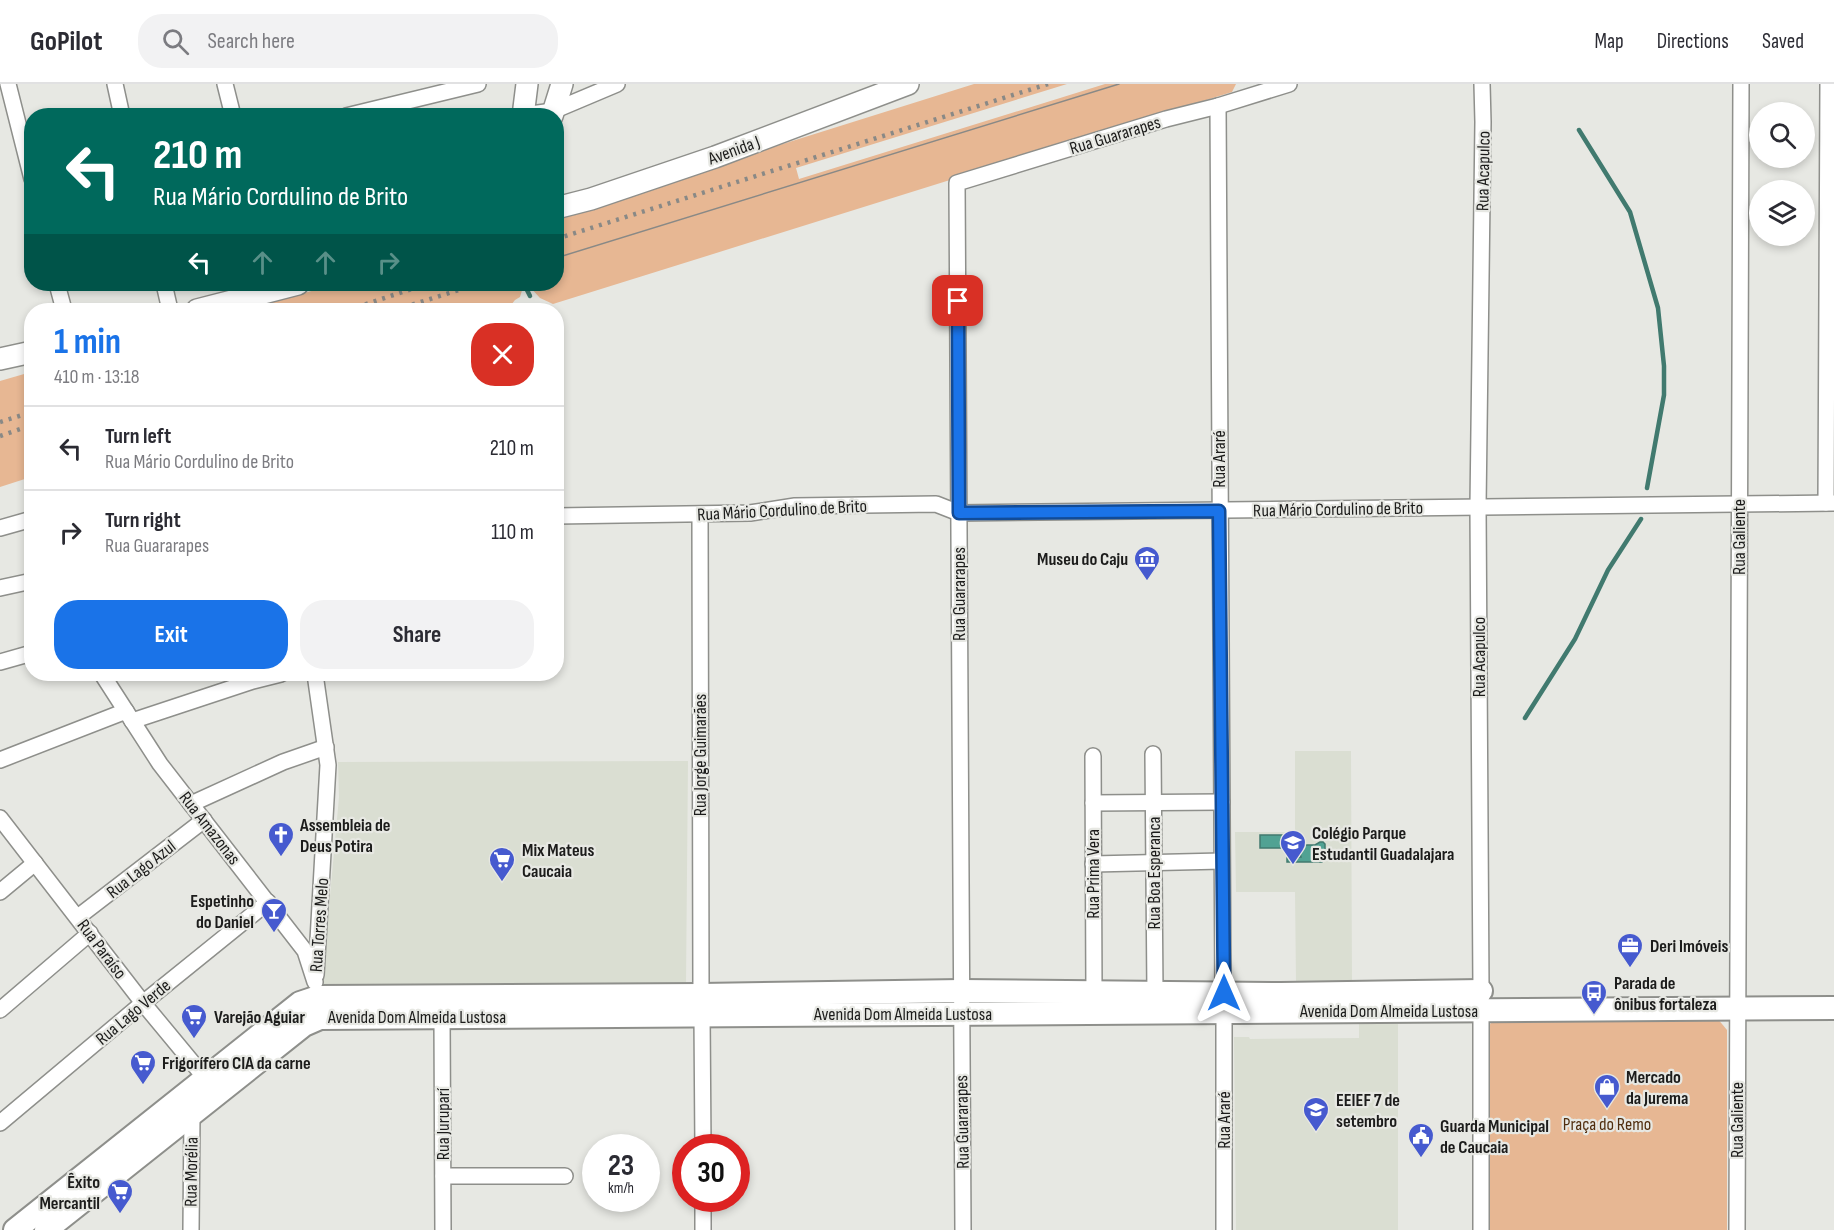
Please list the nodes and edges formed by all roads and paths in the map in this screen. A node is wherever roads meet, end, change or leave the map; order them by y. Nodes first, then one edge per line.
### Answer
1 (8, 84) edge
2 (115, 84) edge
3 (225, 84) edge
4 (478, 84) edge
5 (527, 84) edge
6 (562, 84) edge
7 (616, 84) edge
8 (908, 84) edge
9 (1289, 84) edge
10 (1482, 84) edge
11 (1741, 84) edge
12 (1828, 84) edge
13 (1218, 106) junction
14 (120, 108) edge
15 (231, 108) edge
16 (379, 108) edge
17 (524, 108) edge
18 (554, 108) edge
19 (563, 108) edge
20 (24, 147) edge
21 (564, 206) edge
22 (260, 291) edge
23 (220, 303) edge
24 (24, 354) edge
25 (0, 359) edge
26 (1739, 503) junction
27 (1830, 503) edge
28 (1478, 507) junction
29 (1219, 511) junction
30 (959, 513) junction
31 (700, 514) junction
32 (564, 516) edge
33 (24, 521) edge
34 (0, 528) edge
35 (24, 583) edge
36 (0, 588) edge
37 (24, 654) edge
38 (0, 662) edge
39 (106, 681) edge
40 (253, 681) edge
41 (316, 681) edge
42 (129, 716) junction
43 (326, 747) junction
44 (1153, 754) dead end
45 (1093, 756) dead end
46 (0, 760) edge
47 (1222, 802) junction
48 (1093, 803) junction
49 (1153, 803) junction
50 (191, 804) junction
51 (0, 818) edge
52 (204, 820) junction
53 (1222, 861) junction
54 (1153, 862) junction
55 (35, 863) junction
56 (1093, 864) junction
57 (0, 892) edge
58 (268, 902) junction
59 (78, 917) junction
60 (90, 933) junction
61 (316, 990) junction
62 (1094, 993) junction
63 (1155, 993) junction
64 (1736, 1000) junction
65 (1481, 1001) junction
66 (1224, 1002) junction
67 (143, 1003) junction
68 (961, 1003) junction
69 (702, 1005) junction
70 (1834, 1008) edge
71 (0, 1010) edge
72 (442, 1017) junction
73 (206, 1079) junction
74 (192, 1114) junction
75 (0, 1123) edge
76 (153, 1132) junction
77 (703, 1134) edge
78 (443, 1176) junction
79 (565, 1176) dead end
80 (703, 1212) edge
81 (15, 1230) edge
82 (46, 1230) edge
83 (191, 1230) edge
84 (443, 1230) edge
85 (703, 1230) edge
86 (963, 1230) edge
87 (1224, 1230) edge
88 (1480, 1230) edge
89 (1737, 1230) edge

1 - 20 street
2 - 14 street
3 - 15 street
4 - 16 street
5 - 17 street
6 - 18 street
7 - 19 street
8 - 21 street, Avenida J
9 - 13 street, Rua Guararapes
10 - 28 street, Rua Acapulco
11 - 26 street, Rua Galiente
12 - 27 street
13 - 29 street, Rua Araré
13 - 30 street, Rua Guararapes
22 - 23 street
24 - 25 street
26 - 27 street, Rua Mário Cordulino de Brito
26 - 28 street, Rua Mário Cordulino de Brito
26 - 64 street, Rua Galiente
28 - 29 street, Rua Mário Cordulino de Brito
28 - 65 street, Rua Acapulco
29 - 30 street, Rua Mário Cordulino de Brito
29 - 47 street, Rua Araré
30 - 31 street, Rua Mário Cordulino de Brito
30 - 68 street, Rua Guararapes
31 - 32 street, Rua Mário Cordulino de Brito
31 - 69 street, Rua Jorge Guimarães
33 - 34 street
35 - 36 street
37 - 38 street
39 - 42 street, Rua Amazonas
40 - 42 street
41 - 43 street, Rua Torres Melo
42 - 46 street
42 - 50 street, Rua Amazonas
43 - 50 street
43 - 61 street, Rua Torres Melo
44 - 49 street, Rua Boa Esperanca
45 - 48 street, Rua Prima Vera
47 - 49 street
47 - 53 street, Rua Araré
48 - 49 street
48 - 56 street, Rua Prima Vera
49 - 54 street, Rua Boa Esperanca
50 - 52 street, Rua Amazonas
51 - 55 street, Rua Paraíso
52 - 58 street, Rua Amazonas
52 - 59 street, Rua Lago Azul
53 - 54 street
53 - 66 street, Rua Araré
54 - 56 street
54 - 63 street, Rua Boa Esperanca
55 - 57 street
55 - 59 street, Rua Paraíso
56 - 62 street, Rua Prima Vera
58 - 61 street, Rua Amazonas
58 - 67 street, Rua Lago Verde
59 - 60 street, Rua Paraíso
60 - 67 street, Rua Paraíso
60 - 71 street
61 - 69 main road, Avenida Dom Almeida Lustosa
61 - 73 main road, Avenida Dom Almeida Lustosa
62 - 63 main road, Avenida Dom Almeida Lustosa
62 - 68 main road, Avenida Dom Almeida Lustosa
63 - 66 main road, Avenida Dom Almeida Lustosa
64 - 65 main road, Avenida Dom Almeida Lustosa
64 - 70 main road, Avenida Dom Almeida Lustosa
64 - 89 street, Rua Galiente
65 - 66 main road, Avenida Dom Almeida Lustosa
65 - 88 street, Rua Acapulco
66 - 68 main road, Avenida Dom Almeida Lustosa
66 - 87 street, Rua Araré
67 - 73 street, Rua Paraíso
67 - 75 street, Rua Lago Verde
68 - 69 main road, Avenida Dom Almeida Lustosa
68 - 86 street, Rua Guararapes
69 - 72 main road, Avenida Dom Almeida Lustosa
69 - 77 street, Rua Jorge Guimarães
72 - 74 main road, Avenida Dom Almeida Lustosa
72 - 78 street, Rua Juruparí
73 - 76 main road, Avenida Dom Almeida Lustosa
74 - 76 main road, Avenida Dom Almeida Lustosa
74 - 83 street, Rua Morélia
76 - 81 main road, Avenida Dom Almeida Lustosa
76 - 82 main road, Avenida Dom Almeida Lustosa
78 - 79 street
78 - 84 street, Rua Juruparí
80 - 85 street

